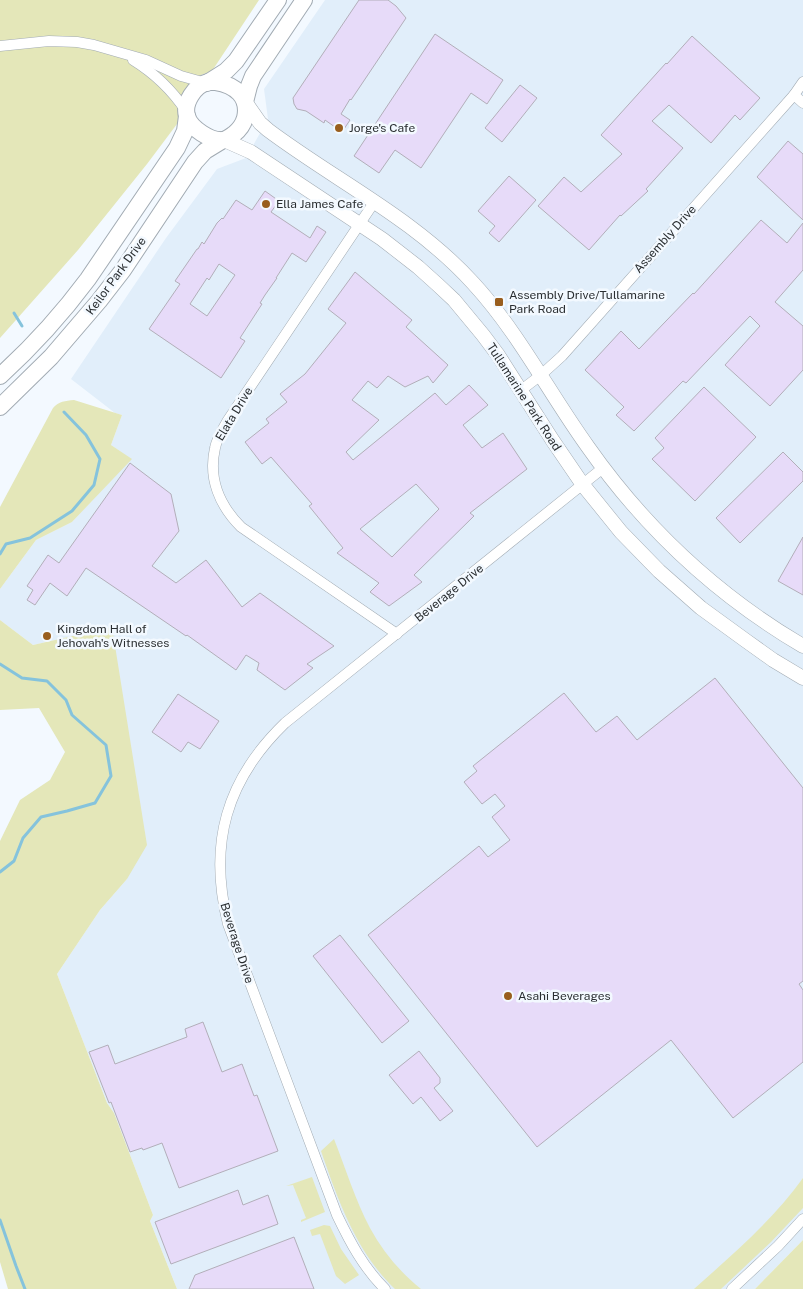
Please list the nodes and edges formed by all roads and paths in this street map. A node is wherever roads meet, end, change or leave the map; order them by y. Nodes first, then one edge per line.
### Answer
1 (278, 0) edge
2 (304, 0) edge
3 (0, 46) edge
4 (121, 53) junction
5 (803, 82) edge
6 (206, 83) junction
7 (794, 95) junction
8 (245, 103) junction
9 (803, 103) edge
10 (186, 113) junction
11 (224, 140) junction
12 (375, 201) junction
13 (360, 224) junction
14 (541, 375) junction
15 (0, 376) edge
16 (520, 391) junction
17 (0, 407) edge
18 (604, 468) junction
19 (583, 485) junction
20 (397, 634) junction
21 (803, 646) edge
22 (803, 678) edge
23 (803, 1219) edge
24 (384, 1289) edge
25 (732, 1289) edge

1 - 6 main road
2 - 8 main road
3 - 4 street
4 - 6 street
4 - 10 street
5 - 7 street, Assembly Drive
6 - 8 main road
6 - 10 main road
7 - 9 street
7 - 14 street, Assembly Drive
8 - 11 main road
8 - 12 street, Tullamarine Park Road
10 - 11 main road
10 - 15 main road, Keilor Park Drive
11 - 13 street, Tullamarine Park Road
11 - 17 main road, Keilor Park Drive
12 - 13 street, Elata Drive
12 - 14 street, Tullamarine Park Road
13 - 16 street, Tullamarine Park Road
13 - 20 street, Elata Drive
14 - 16 street, Assembly Drive
14 - 18 street, Tullamarine Park Road
16 - 19 street, Tullamarine Park Road
18 - 19 street, Beverage Drive
18 - 21 street, Tullamarine Park Road
19 - 20 street, Beverage Drive
19 - 22 street, Tullamarine Park Road
20 - 24 street, Beverage Drive
23 - 25 street

